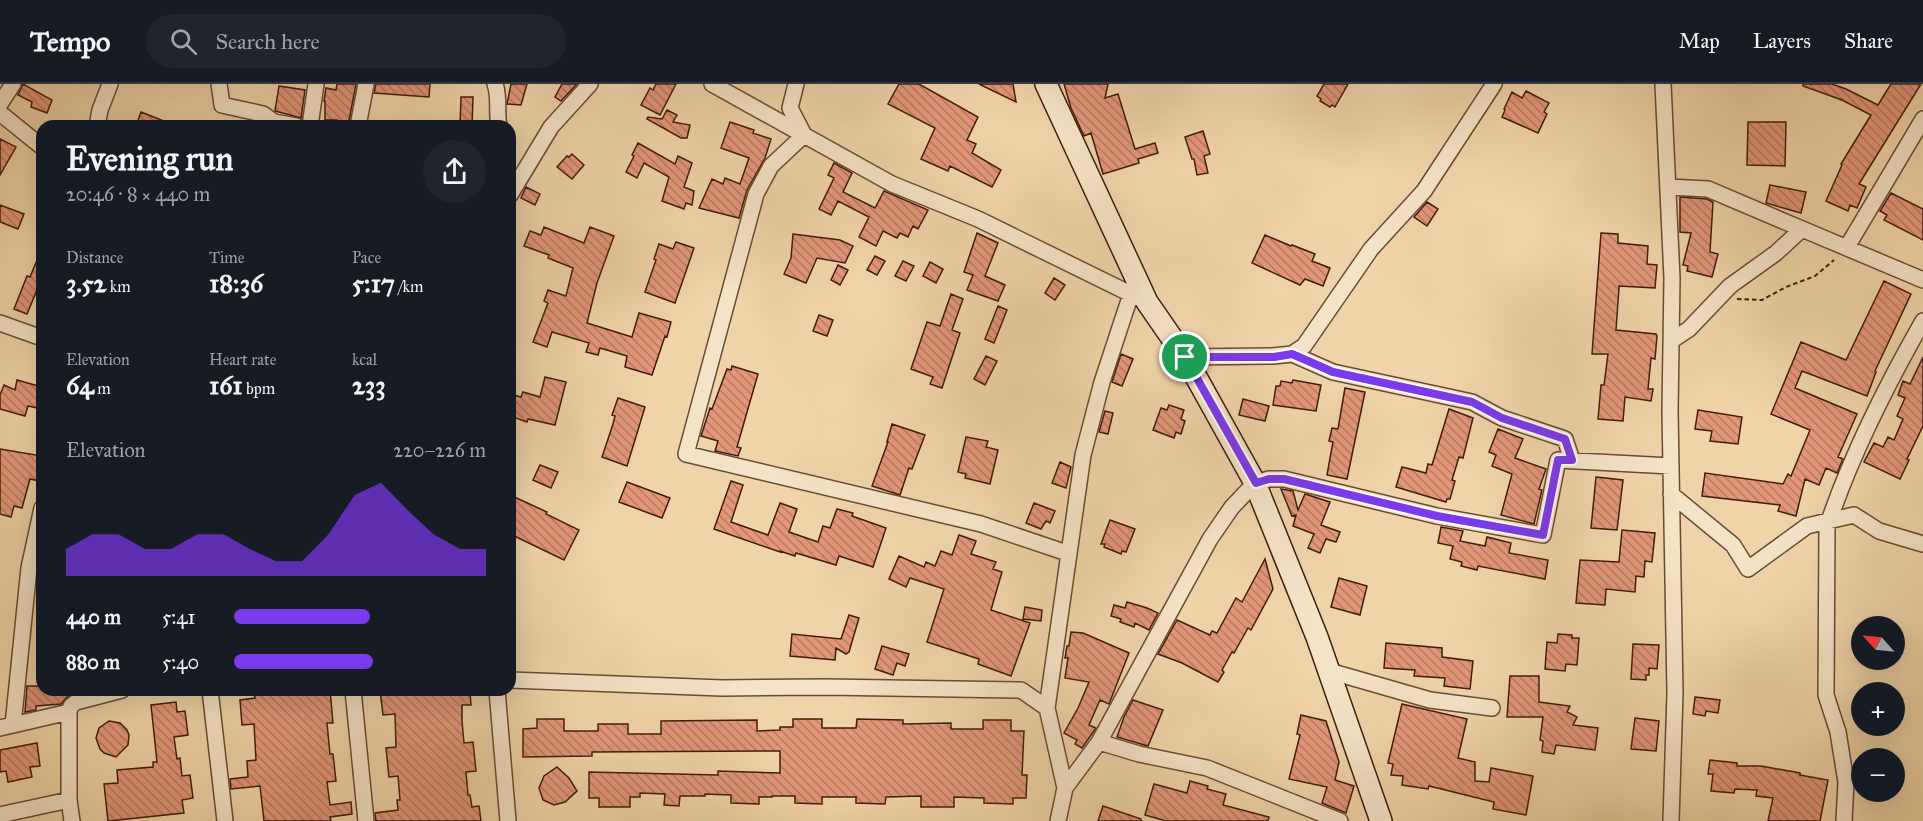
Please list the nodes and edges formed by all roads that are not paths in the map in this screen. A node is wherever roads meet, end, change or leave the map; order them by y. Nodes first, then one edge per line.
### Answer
1 (13, 84) edge
2 (110, 84) edge
3 (219, 84) edge
4 (316, 84) edge
5 (366, 84) edge
6 (495, 84) edge
7 (590, 84) edge
8 (712, 84) edge
9 (796, 84) edge
10 (1046, 84) edge
11 (1494, 84) edge
12 (1663, 84) edge
13 (0, 104) edge
14 (0, 113) edge
15 (1923, 119) edge
16 (98, 120) edge
17 (271, 120) edge
18 (311, 120) edge
19 (359, 120) edge
20 (498, 120) edge
21 (804, 135) junction
22 (36, 142) edge
23 (516, 185) edge
24 (1668, 187) junction
25 (1802, 229) junction
26 (1847, 248) junction
27 (1923, 280) edge
28 (1139, 298) junction
29 (1923, 321) edge
30 (0, 323) edge
31 (36, 336) edge
32 (1671, 341) junction
33 (1292, 354) junction
34 (1185, 357) junction
35 (1572, 460) junction
36 (1671, 466) junction
37 (1256, 483) junction
38 (1671, 494) junction
39 (1829, 521) junction
40 (36, 536) edge
41 (1923, 544) edge
42 (1067, 553) junction
43 (1329, 671) junction
44 (516, 680) edge
45 (100, 696) edge
46 (211, 696) edge
47 (354, 696) edge
48 (498, 696) edge
49 (1047, 708) junction
50 (1491, 708) dead end
51 (69, 712) junction
52 (6, 726) edge
53 (1099, 742) junction
54 (1065, 788) junction
55 (69, 800) junction
56 (0, 815) edge
57 (72, 821) edge
58 (225, 821) edge
59 (366, 821) edge
60 (508, 821) edge
61 (1058, 821) edge
62 (1340, 821) edge
63 (1381, 821) edge
64 (1671, 821) edge
65 (1844, 821) edge

1 - 13 street
2 - 16 street
3 - 17 street
4 - 18 street
5 - 19 street
6 - 20 street
7 - 23 street
8 - 21 street
9 - 21 street
10 - 28 street
11 - 33 street
12 - 24 street
14 - 22 street
15 - 26 street
21 - 28 street
21 - 42 street
24 - 25 street
24 - 32 street
25 - 26 street
25 - 32 street
26 - 27 street
28 - 34 street
28 - 42 street
29 - 39 street
30 - 31 street
32 - 36 street
33 - 34 street
33 - 35 street
34 - 37 street
35 - 36 street
35 - 37 street
36 - 38 street
37 - 43 street
37 - 53 street
38 - 39 street
38 - 64 street
39 - 41 street
39 - 65 street
40 - 52 street
42 - 49 street
43 - 50 street
43 - 63 street
44 - 49 street
45 - 51 street
46 - 58 street
47 - 59 street
48 - 60 street
49 - 54 street
51 - 52 street
51 - 55 street
53 - 54 street
53 - 62 street
54 - 61 street
55 - 56 street
55 - 57 street

